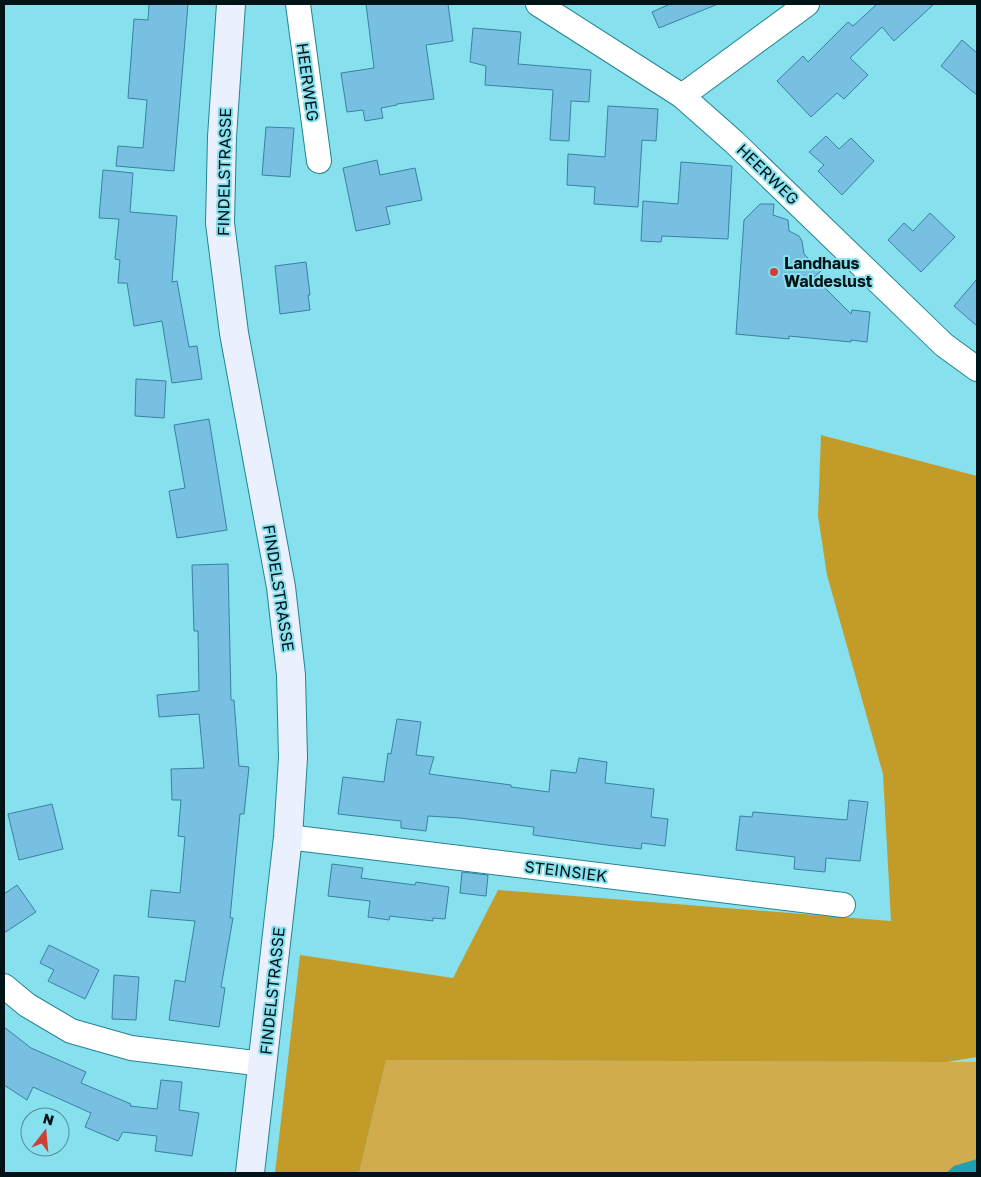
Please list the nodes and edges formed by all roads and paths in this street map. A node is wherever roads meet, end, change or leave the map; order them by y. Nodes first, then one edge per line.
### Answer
1 (231, 4) edge
2 (298, 4) edge
3 (538, 4) edge
4 (807, 4) edge
5 (682, 96) junction
6 (319, 161) dead end
7 (977, 369) edge
8 (288, 837) junction
9 (843, 905) dead end
10 (4, 986) edge
11 (263, 1064) junction
12 (250, 1173) edge

1 - 8 street, FINDELSTRASSE
2 - 6 street, HEERWEG
3 - 5 street, HEERWEG
4 - 5 street
5 - 7 street, HEERWEG
8 - 9 street, STEINSIEK
8 - 11 street, FINDELSTRASSE
10 - 11 street
11 - 12 street, FINDELSTRASSE

